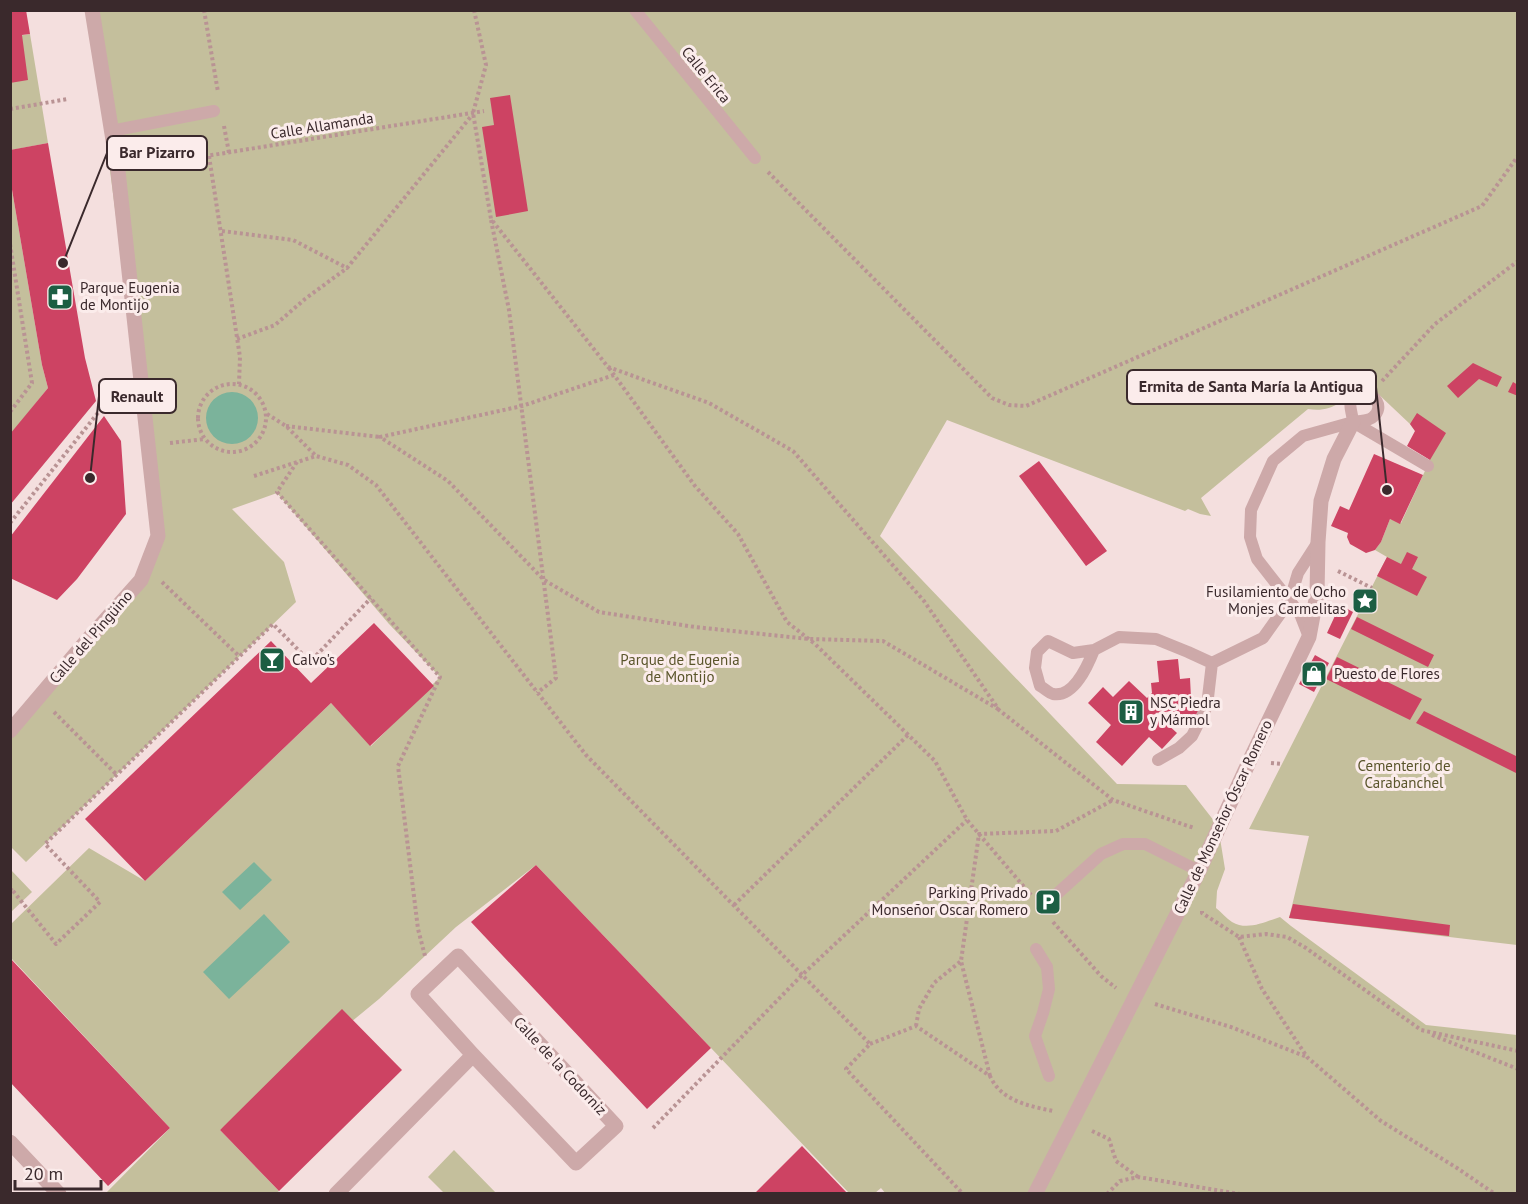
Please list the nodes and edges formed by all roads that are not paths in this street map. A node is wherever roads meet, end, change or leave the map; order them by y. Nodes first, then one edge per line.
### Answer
1 (92, 10) edge
2 (635, 10) edge
3 (219, 116) road end
4 (111, 131) junction
5 (754, 158) road end
6 (1353, 422) junction
7 (1428, 466) dead end
8 (1318, 542) junction
9 (1290, 600) junction
10 (1309, 637) junction
11 (1094, 650) junction
12 (1212, 663) junction
13 (10, 731) edge
14 (1158, 760) dead end
15 (1199, 871) junction
16 (1048, 902) dead end
17 (1036, 949) dead end
18 (473, 1055) junction
19 (1049, 1076) dead end
20 (10, 1142) edge
21 (59, 1194) edge
22 (336, 1194) edge
23 (1035, 1194) edge

1 - 4 street
2 - 5 lane, Calle Erica
3 - 4 lane
4 - 13 street, Calle del Pingüino
6 - 6 lane
6 - 7 lane
6 - 8 street, Calle de Monseñor Óscar Romero
6 - 9 lane
8 - 9 lane
8 - 10 street, Calle de Monseñor Óscar Romero
9 - 10 lane
9 - 12 lane
10 - 15 street, Calle de Monseñor Óscar Romero
11 - 11 lane
11 - 12 lane
12 - 14 lane
15 - 16 lane
15 - 23 street, Calle de Monseñor Óscar Romero
17 - 19 lane
18 - 18 street, Calle de la Codorniz
18 - 22 street
20 - 21 street

